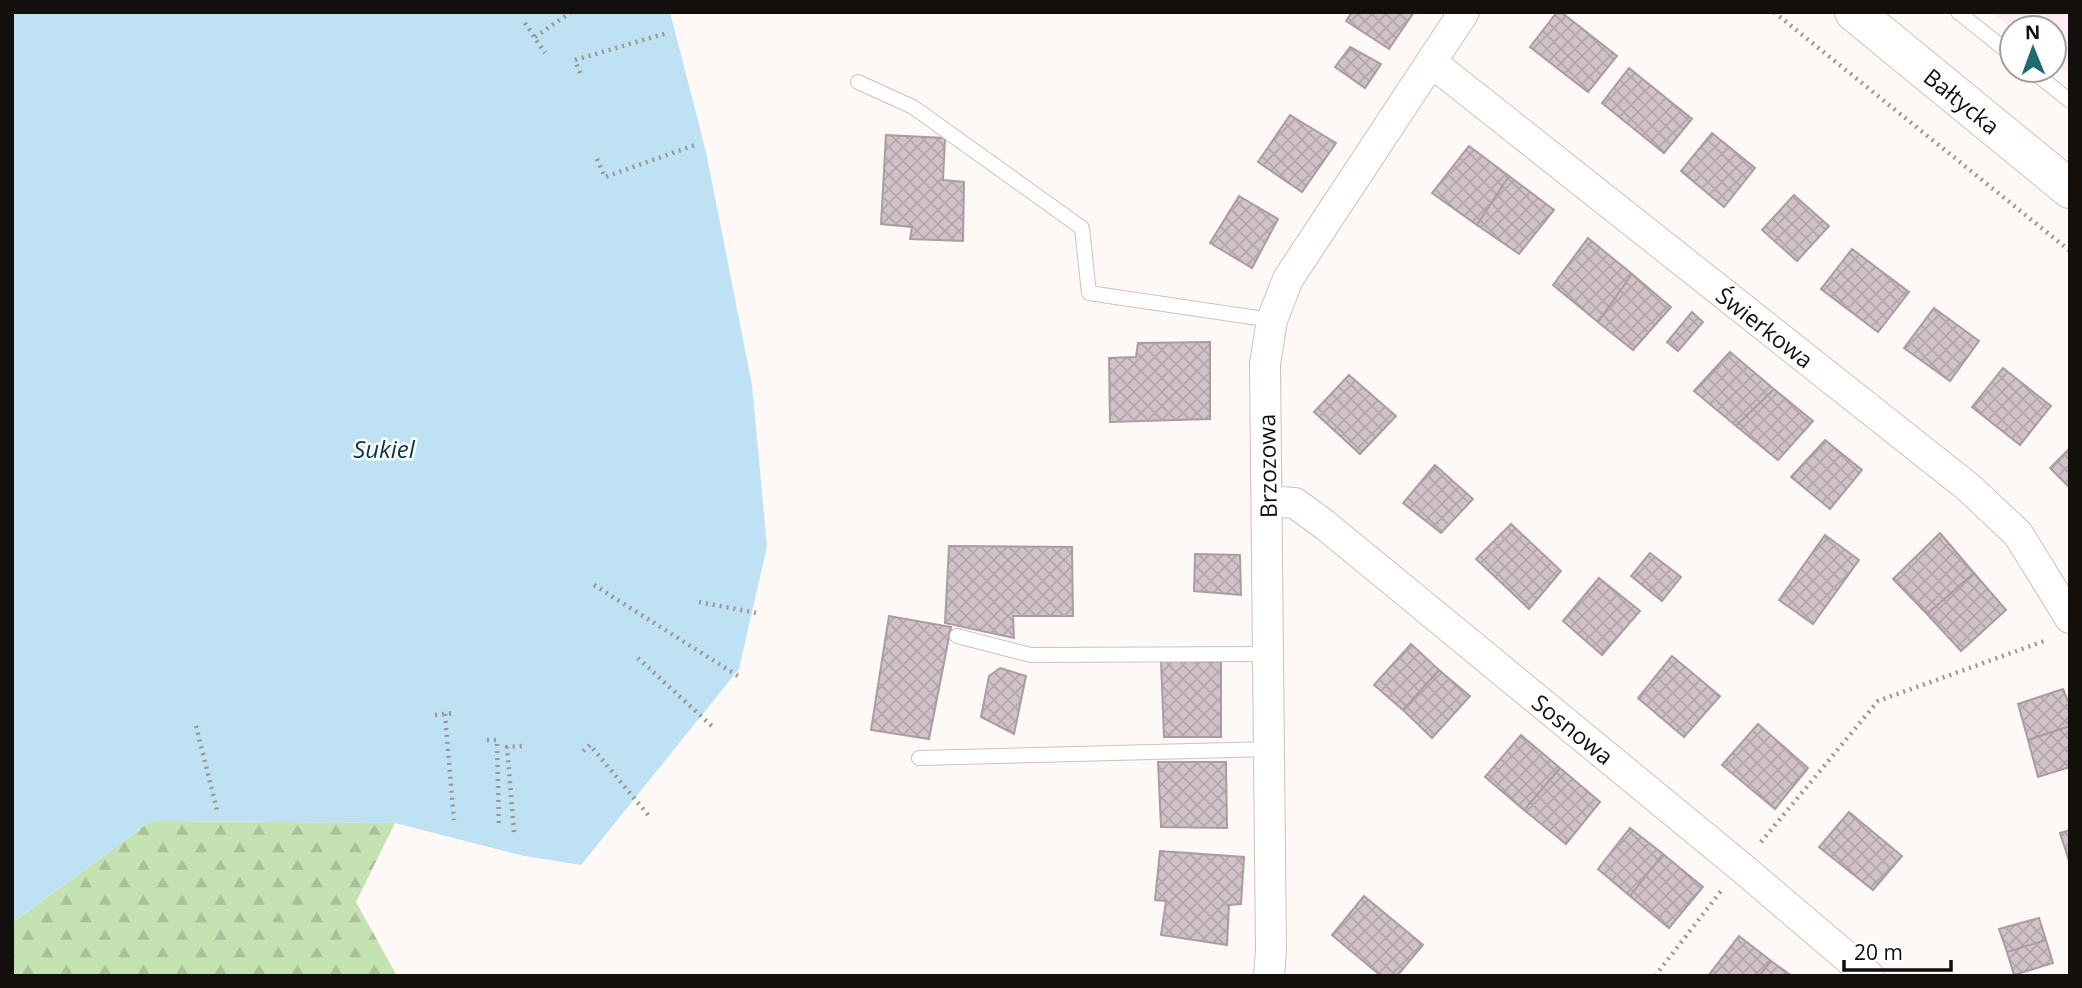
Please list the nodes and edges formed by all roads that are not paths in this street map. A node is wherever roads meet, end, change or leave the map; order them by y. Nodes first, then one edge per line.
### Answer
1 (1464, 12) edge
2 (1854, 12) edge
3 (1958, 12) edge
4 (1998, 44) edge
5 (1431, 62) junction
6 (858, 82) dead end
7 (2049, 84) edge
8 (2070, 101) edge
9 (2070, 188) edge
10 (1272, 320) junction
11 (1267, 501) junction
12 (2063, 627) edge
13 (957, 636) dead end
14 (1269, 654) junction
15 (1269, 749) junction
16 (919, 758) dead end
17 (1269, 976) edge
18 (1869, 976) edge

1 - 5 street, Brzozowa
2 - 9 main road, Bałtycka
3 - 4 lane
5 - 10 street, Brzozowa
5 - 12 street, Świerkowa
6 - 10 lane
7 - 8 lane
10 - 11 street, Brzozowa
11 - 14 street, Brzozowa
11 - 18 street, Sosnowa
13 - 14 lane
14 - 15 street, Brzozowa
15 - 16 lane
15 - 17 street, Brzozowa

